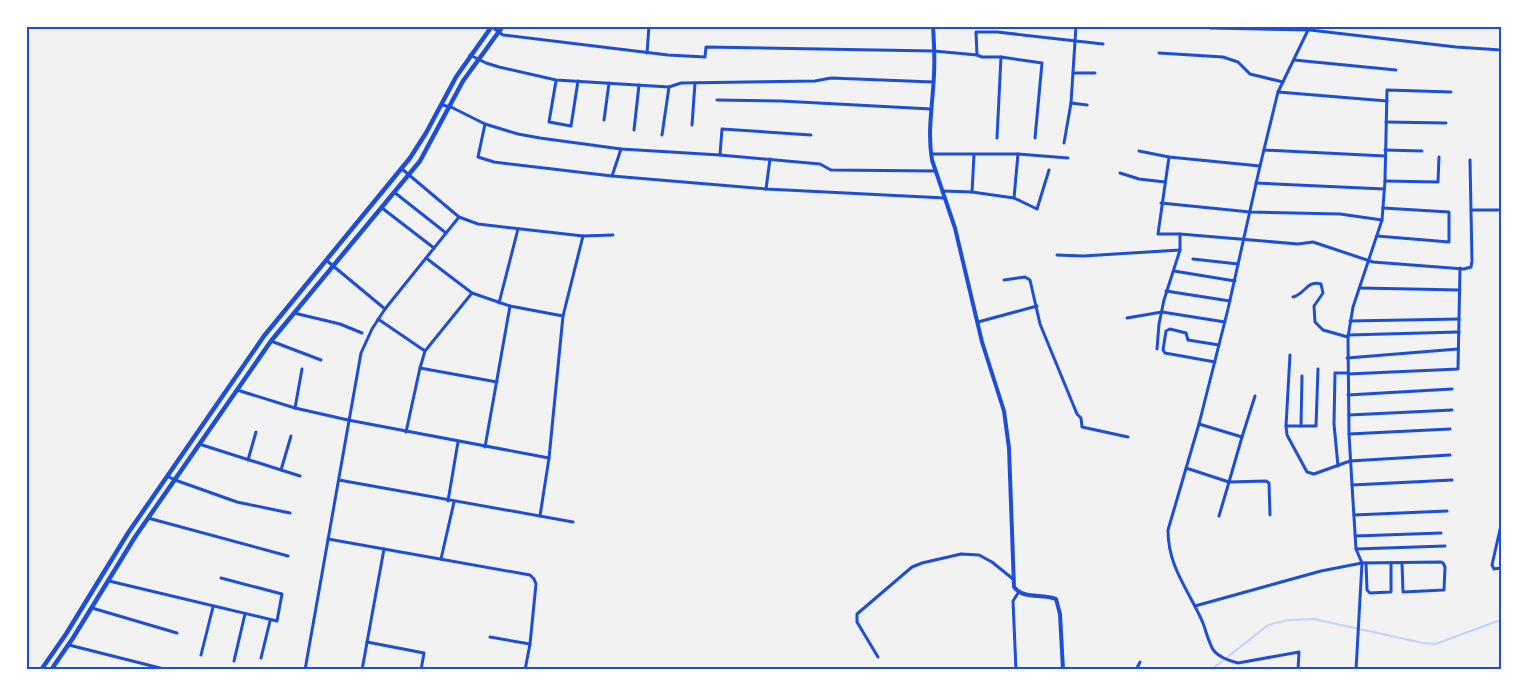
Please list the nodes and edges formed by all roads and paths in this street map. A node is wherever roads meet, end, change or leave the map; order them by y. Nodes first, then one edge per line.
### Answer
1 (503, 26) edge
2 (649, 26) edge
3 (933, 26) edge
4 (1076, 26) edge
5 (492, 27) edge
6 (1210, 28) dead end
7 (1310, 28) edge
8 (499, 32) junction
9 (1075, 42) junction
10 (1103, 44) dead end
11 (1501, 50) edge
12 (934, 51) junction
13 (647, 52) junction
14 (1159, 53) dead end
15 (470, 55) junction
16 (977, 55) junction
17 (1001, 57) junction
18 (479, 59) junction
19 (1294, 60) junction
20 (1396, 70) dead end
21 (1073, 73) junction
22 (1094, 73) dead end
23 (456, 77) junction
24 (556, 80) junction
25 (463, 81) junction
26 (578, 81) junction
27 (934, 82) junction
28 (1283, 82) junction
29 (609, 83) junction
30 (695, 83) junction
31 (639, 85) junction
32 (669, 87) junction
33 (1278, 92) junction
34 (1451, 92) dead end
35 (718, 100) dead end
36 (1387, 102) junction
37 (1071, 103) junction
38 (442, 105) junction
39 (1087, 105) dead end
40 (450, 107) junction
41 (931, 109) junction
42 (604, 120) dead end
43 (1386, 122) junction
44 (1446, 123) dead end
45 (485, 124) junction
46 (692, 125) dead end
47 (634, 130) dead end
48 (662, 135) dead end
49 (812, 135) dead end
50 (997, 138) dead end
51 (1034, 138) dead end
52 (1064, 143) dead end
53 (621, 149) junction
54 (1264, 150) junction
55 (1385, 150) junction
56 (1139, 151) dead end
57 (1422, 151) dead end
58 (720, 154) junction
59 (931, 154) junction
60 (974, 154) junction
61 (1018, 154) junction
62 (1385, 156) junction
63 (1168, 157) junction
64 (1440, 157) dead end
65 (770, 158) junction
66 (1068, 158) dead end
67 (1470, 160) dead end
68 (1260, 166) junction
69 (402, 169) junction
70 (1049, 170) dead end
71 (936, 171) junction
72 (1120, 173) dead end
73 (408, 175) junction
74 (612, 176) junction
75 (1385, 181) junction
76 (1165, 182) junction
77 (1256, 183) junction
78 (1384, 189) junction
79 (766, 190) junction
80 (943, 191) junction
81 (394, 192) junction
82 (972, 192) junction
83 (945, 198) junction
84 (1014, 198) junction
85 (1161, 203) junction
86 (381, 207) junction
87 (1383, 208) junction
88 (1471, 210) junction
89 (1501, 210) edge
90 (1250, 212) junction
91 (459, 216) junction
92 (1382, 220) junction
93 (518, 229) junction
94 (446, 233) junction
95 (1180, 234) junction
96 (613, 235) dead end
97 (583, 236) junction
98 (1377, 236) junction
99 (1244, 239) junction
100 (434, 248) junction
101 (1180, 250) junction
102 (1057, 255) dead end
103 (426, 258) junction
104 (1193, 259) dead end
105 (326, 260) junction
106 (1369, 261) junction
107 (1238, 264) junction
108 (333, 265) junction
109 (1460, 268) junction
110 (1174, 271) junction
111 (1004, 280) dead end
112 (1235, 281) junction
113 (1360, 288) junction
114 (1460, 290) junction
115 (1166, 291) junction
116 (472, 293) junction
117 (1293, 297) dead end
118 (1230, 301) junction
119 (499, 302) junction
120 (510, 306) junction
121 (1037, 306) junction
122 (385, 309) junction
123 (1162, 312) junction
124 (293, 313) junction
125 (563, 316) junction
126 (1127, 318) dead end
127 (378, 319) junction
128 (1459, 319) junction
129 (1350, 321) junction
130 (978, 322) junction
131 (1225, 322) junction
132 (1459, 332) junction
133 (362, 333) dead end
134 (1348, 336) junction
135 (271, 341) junction
136 (1219, 345) junction
137 (1157, 349) dead end
138 (1458, 349) junction
139 (425, 351) junction
140 (1290, 355) dead end
141 (1347, 358) junction
142 (321, 360) dead end
143 (1215, 362) junction
144 (420, 368) junction
145 (302, 369) dead end
146 (1318, 369) dead end
147 (1348, 374) junction
148 (1302, 376) dead end
149 (497, 382) junction
150 (1452, 388) dead end
151 (237, 390) junction
152 (1348, 395) junction
153 (1255, 396) dead end
154 (295, 408) junction
155 (1452, 410) dead end
156 (1349, 415) junction
157 (348, 420) junction
158 (1199, 424) junction
159 (1286, 426) junction
160 (1300, 426) junction
161 (1450, 429) dead end
162 (256, 432) dead end
163 (406, 432) junction
164 (1349, 434) junction
165 (291, 436) dead end
166 (1128, 437) dead end
167 (1242, 437) junction
168 (458, 442) junction
169 (199, 444) junction
170 (485, 447) junction
171 (1450, 455) dead end
172 (549, 458) junction
173 (248, 460) junction
174 (1350, 461) junction
175 (1338, 466) junction
176 (1186, 468) junction
177 (281, 470) junction
178 (167, 476) junction
179 (300, 476) dead end
180 (175, 480) junction
181 (340, 480) junction
182 (1452, 480) dead end
183 (1229, 482) junction
184 (1352, 485) junction
185 (448, 501) junction
186 (454, 502) junction
187 (1447, 511) dead end
188 (290, 513) dead end
189 (1270, 515) dead end
190 (1354, 515) junction
191 (540, 516) junction
192 (1219, 516) dead end
193 (148, 518) junction
194 (573, 522) dead end
195 (1501, 525) edge
196 (1441, 533) dead end
197 (1355, 536) junction
198 (328, 539) junction
199 (1445, 546) dead end
200 (384, 549) junction
201 (1356, 549) junction
202 (288, 556) dead end
203 (441, 559) junction
204 (1364, 563) junction
205 (1392, 563) junction
206 (1402, 563) junction
207 (1501, 568) edge
208 (221, 578) dead end
209 (1013, 579) junction
210 (109, 581) junction
211 (1018, 593) junction
212 (1194, 606) junction
213 (213, 607) junction
214 (92, 608) junction
215 (245, 614) junction
216 (270, 621) junction
217 (177, 633) dead end
218 (490, 637) dead end
219 (367, 642) junction
220 (530, 644) junction
221 (69, 645) junction
222 (52, 654) junction
223 (201, 655) dead end
224 (878, 657) dead end
225 (59, 658) junction
226 (261, 658) dead end
227 (234, 661) dead end
228 (1140, 662) dead end
229 (41, 670) edge
230 (51, 670) edge
231 (168, 670) edge
232 (305, 670) edge
233 (362, 670) edge
234 (421, 670) edge
235 (525, 670) edge
236 (1016, 670) edge
237 (1063, 670) edge
238 (1136, 670) edge
239 (1298, 670) edge
240 (1356, 670) edge

1 - 8 main road
2 - 13 street
3 - 12 street
4 - 9 street
5 - 8 street
5 - 15 main road
6 - 7 street
7 - 11 street
7 - 19 street
8 - 13 street
8 - 18 main road
9 - 10 street
9 - 16 street
9 - 21 street
12 - 13 street
12 - 16 street
12 - 27 street
14 - 28 street
15 - 18 street
15 - 23 main road
16 - 17 street
17 - 50 street
17 - 51 street
18 - 24 street
18 - 25 main road
19 - 20 street
19 - 28 street
21 - 22 street
21 - 37 street
23 - 25 main road
23 - 38 main road
24 - 26 street
24 - 26 street
25 - 40 main road
26 - 29 street
27 - 30 street
27 - 41 street
28 - 33 street
29 - 31 street
29 - 42 street
30 - 32 street
30 - 46 street
31 - 32 street
31 - 47 street
32 - 48 street
33 - 36 street
33 - 54 street
34 - 36 street
35 - 41 street
36 - 43 street
37 - 39 street
37 - 52 street
38 - 40 street
38 - 69 main road
40 - 45 street
40 - 73 main road
41 - 59 street
43 - 44 street
43 - 55 street
45 - 53 street
45 - 74 street
49 - 58 street
53 - 58 street
53 - 74 street
54 - 62 street
54 - 68 street
55 - 57 street
55 - 62 street
56 - 63 street
58 - 65 street
59 - 60 street
59 - 71 street
60 - 61 street
60 - 82 street
61 - 66 street
61 - 84 street
62 - 75 street
63 - 68 street
63 - 76 street
64 - 75 street
65 - 71 street
65 - 79 street
67 - 88 street
68 - 77 street
69 - 73 street
69 - 105 main road
70 - 84 street
71 - 80 street
72 - 76 street
73 - 81 main road
73 - 91 street
74 - 79 street
75 - 78 street
76 - 85 street
77 - 78 street
77 - 90 street
78 - 87 street
79 - 83 street
80 - 82 street
80 - 83 street
81 - 86 main road
81 - 94 street
82 - 84 street
83 - 130 street
85 - 90 street
85 - 95 street
86 - 100 street
86 - 108 main road
87 - 92 street
87 - 98 street
88 - 89 street
88 - 109 street
90 - 92 street
90 - 99 street
91 - 93 street
91 - 94 street
92 - 98 street
93 - 97 street
93 - 119 street
94 - 100 street
95 - 99 street
95 - 101 street
96 - 97 street
97 - 125 street
98 - 106 street
99 - 106 street
99 - 107 street
100 - 103 street
101 - 102 street
101 - 110 street
103 - 116 street
103 - 122 street
104 - 107 street
105 - 108 street
105 - 178 main road
106 - 109 street
106 - 113 street
107 - 112 street
108 - 122 street
108 - 124 main road
109 - 114 street
110 - 112 street
110 - 115 street
111 - 121 street
112 - 118 street
113 - 114 street
113 - 129 street
114 - 128 street
115 - 118 street
115 - 123 street
116 - 119 street
116 - 139 street
117 - 134 street
118 - 131 street
119 - 120 street
120 - 125 street
120 - 149 street
121 - 130 street
121 - 166 street
122 - 127 street
123 - 126 street
123 - 131 street
123 - 137 street
124 - 133 street
124 - 135 main road
125 - 172 street
127 - 139 street
127 - 157 street
128 - 129 street
128 - 132 street
129 - 134 street
130 - 209 street
131 - 136 street
132 - 134 street
132 - 138 street
134 - 141 street
135 - 142 street
135 - 151 main road
136 - 143 street
136 - 143 street
138 - 141 street
138 - 147 street
139 - 144 street
140 - 159 street
141 - 147 street
143 - 158 street
144 - 149 street
144 - 163 street
145 - 154 street
146 - 160 street
147 - 152 street
147 - 175 street
148 - 160 street
149 - 170 street
150 - 152 street
151 - 154 street
151 - 169 main road
152 - 156 street
153 - 167 street
154 - 157 street
155 - 156 street
156 - 164 street
157 - 163 street
157 - 181 street
158 - 167 street
158 - 176 street
159 - 160 street
159 - 175 street
161 - 164 street
162 - 173 street
163 - 168 street
164 - 174 street
165 - 177 street
167 - 183 street
168 - 170 street
168 - 185 street
169 - 173 street
169 - 180 main road
170 - 172 street
171 - 174 street
172 - 191 street
173 - 177 street
174 - 175 street
174 - 184 street
176 - 183 street
176 - 212 street
177 - 179 street
178 - 180 street
178 - 222 main road
180 - 188 street
180 - 193 main road
181 - 185 street
181 - 198 street
182 - 184 street
183 - 189 street
183 - 192 street
184 - 190 street
185 - 186 street
186 - 191 street
186 - 203 street
187 - 190 street
190 - 197 street
191 - 194 street
193 - 202 street
193 - 210 main road
195 - 207 street
196 - 197 street
197 - 201 street
198 - 200 street
198 - 232 street
199 - 201 street
200 - 203 street
200 - 219 street
201 - 204 street
203 - 220 street
204 - 205 street
204 - 205 street
204 - 212 street
204 - 240 street
205 - 206 street
206 - 206 street
208 - 216 street
209 - 211 street
209 - 224 street
210 - 213 street
210 - 214 main road
211 - 236 street
211 - 237 street
212 - 239 street
213 - 215 street
213 - 223 street
214 - 217 street
214 - 221 main road
215 - 216 street
215 - 227 street
216 - 226 street
218 - 220 street
219 - 233 street
219 - 234 street
220 - 235 street
221 - 225 main road
221 - 231 street
222 - 225 main road
222 - 229 main road
225 - 230 main road
228 - 238 street

